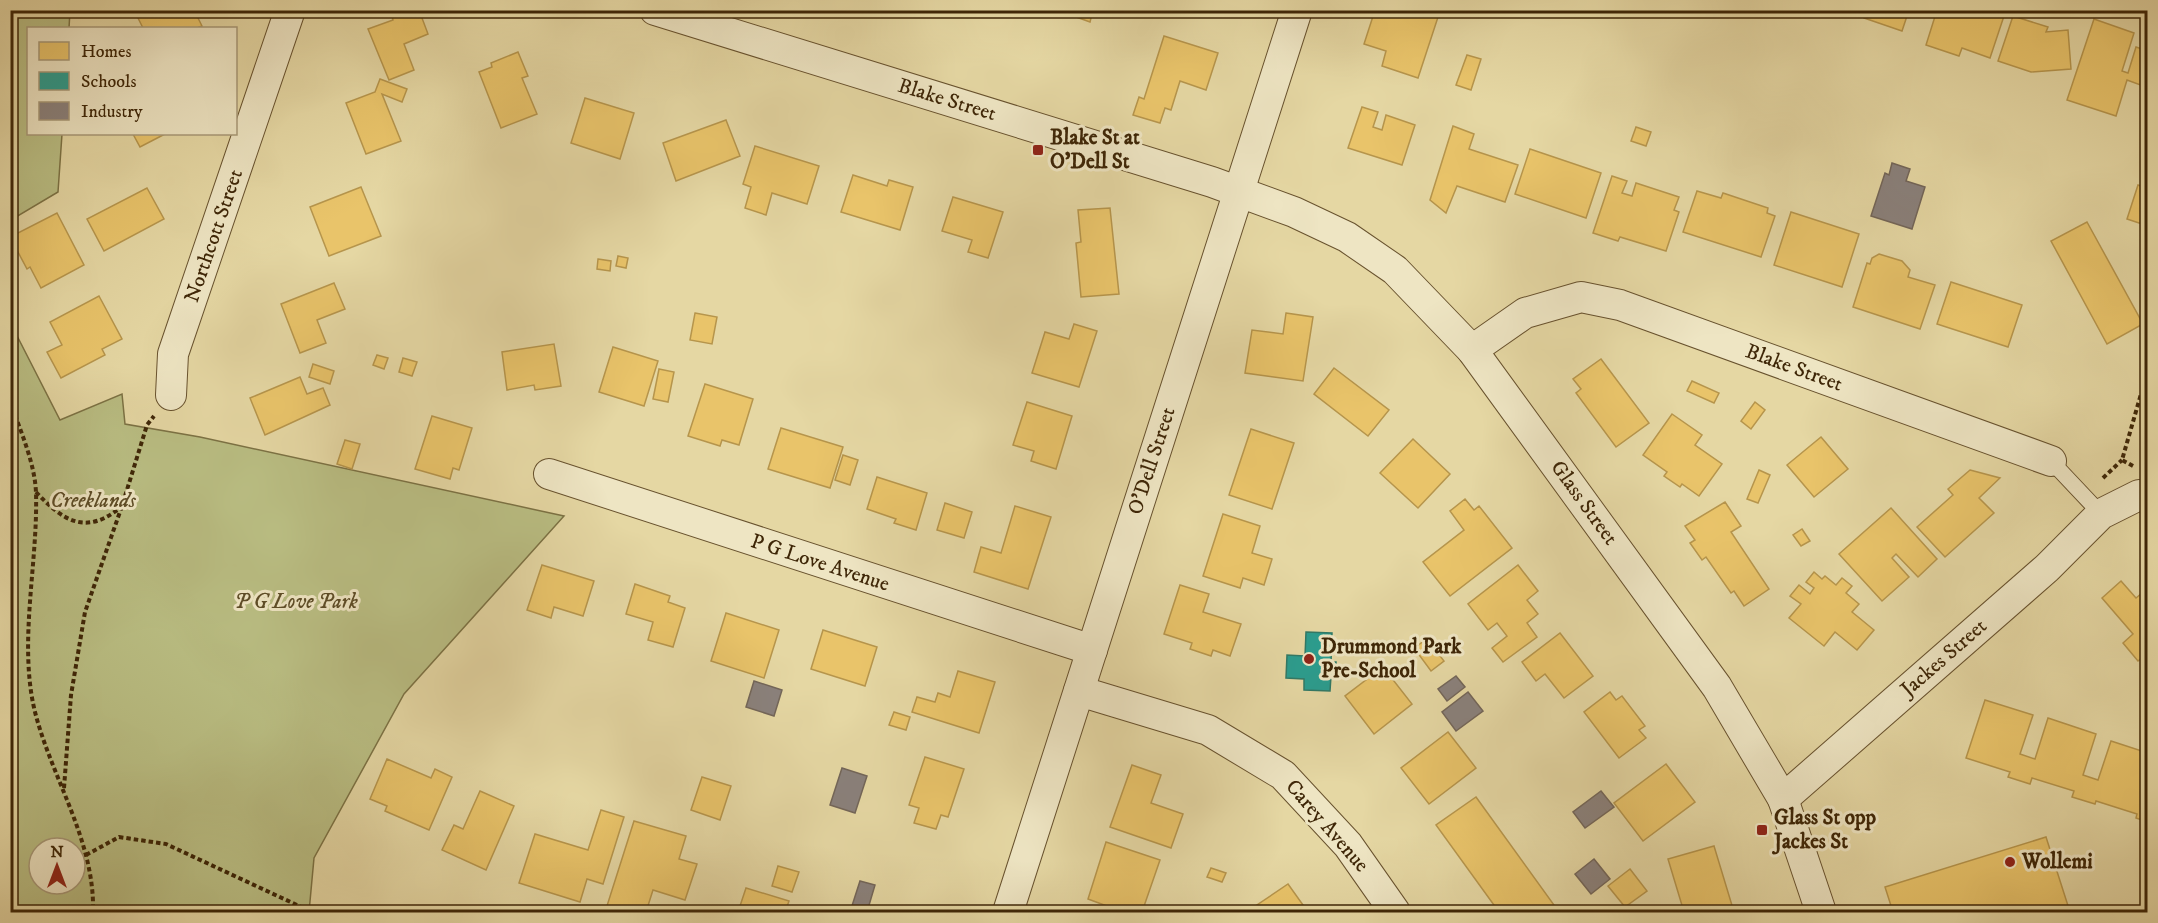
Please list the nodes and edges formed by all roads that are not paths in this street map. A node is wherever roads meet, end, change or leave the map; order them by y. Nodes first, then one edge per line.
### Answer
1 (290, 10) edge
2 (655, 10) edge
3 (1297, 10) edge
4 (1239, 192) junction
5 (1472, 350) junction
6 (171, 394) dead end
7 (2052, 461) joint
8 (549, 474) dead end
9 (2148, 498) edge
10 (2101, 514) junction
11 (1092, 650) junction
12 (1079, 691) junction
13 (1783, 799) junction
14 (1008, 912) edge
15 (1395, 912) edge
16 (1821, 912) edge

1 - 6 street, Northcott Street
2 - 4 street, Blake Street
3 - 4 street, O'Dell Street
4 - 5 street, Glass Street
4 - 11 street, O'Dell Street
5 - 7 street, Blake Street
5 - 13 street, Glass Street
7 - 10 lane, Blake Street
8 - 11 street, P G Love Avenue
9 - 10 street, Jackes Street
10 - 13 street, Jackes Street
11 - 12 street, O'Dell Street
12 - 14 street, O'Dell Street
12 - 15 street, Carey Avenue
13 - 16 street, Glass Street

